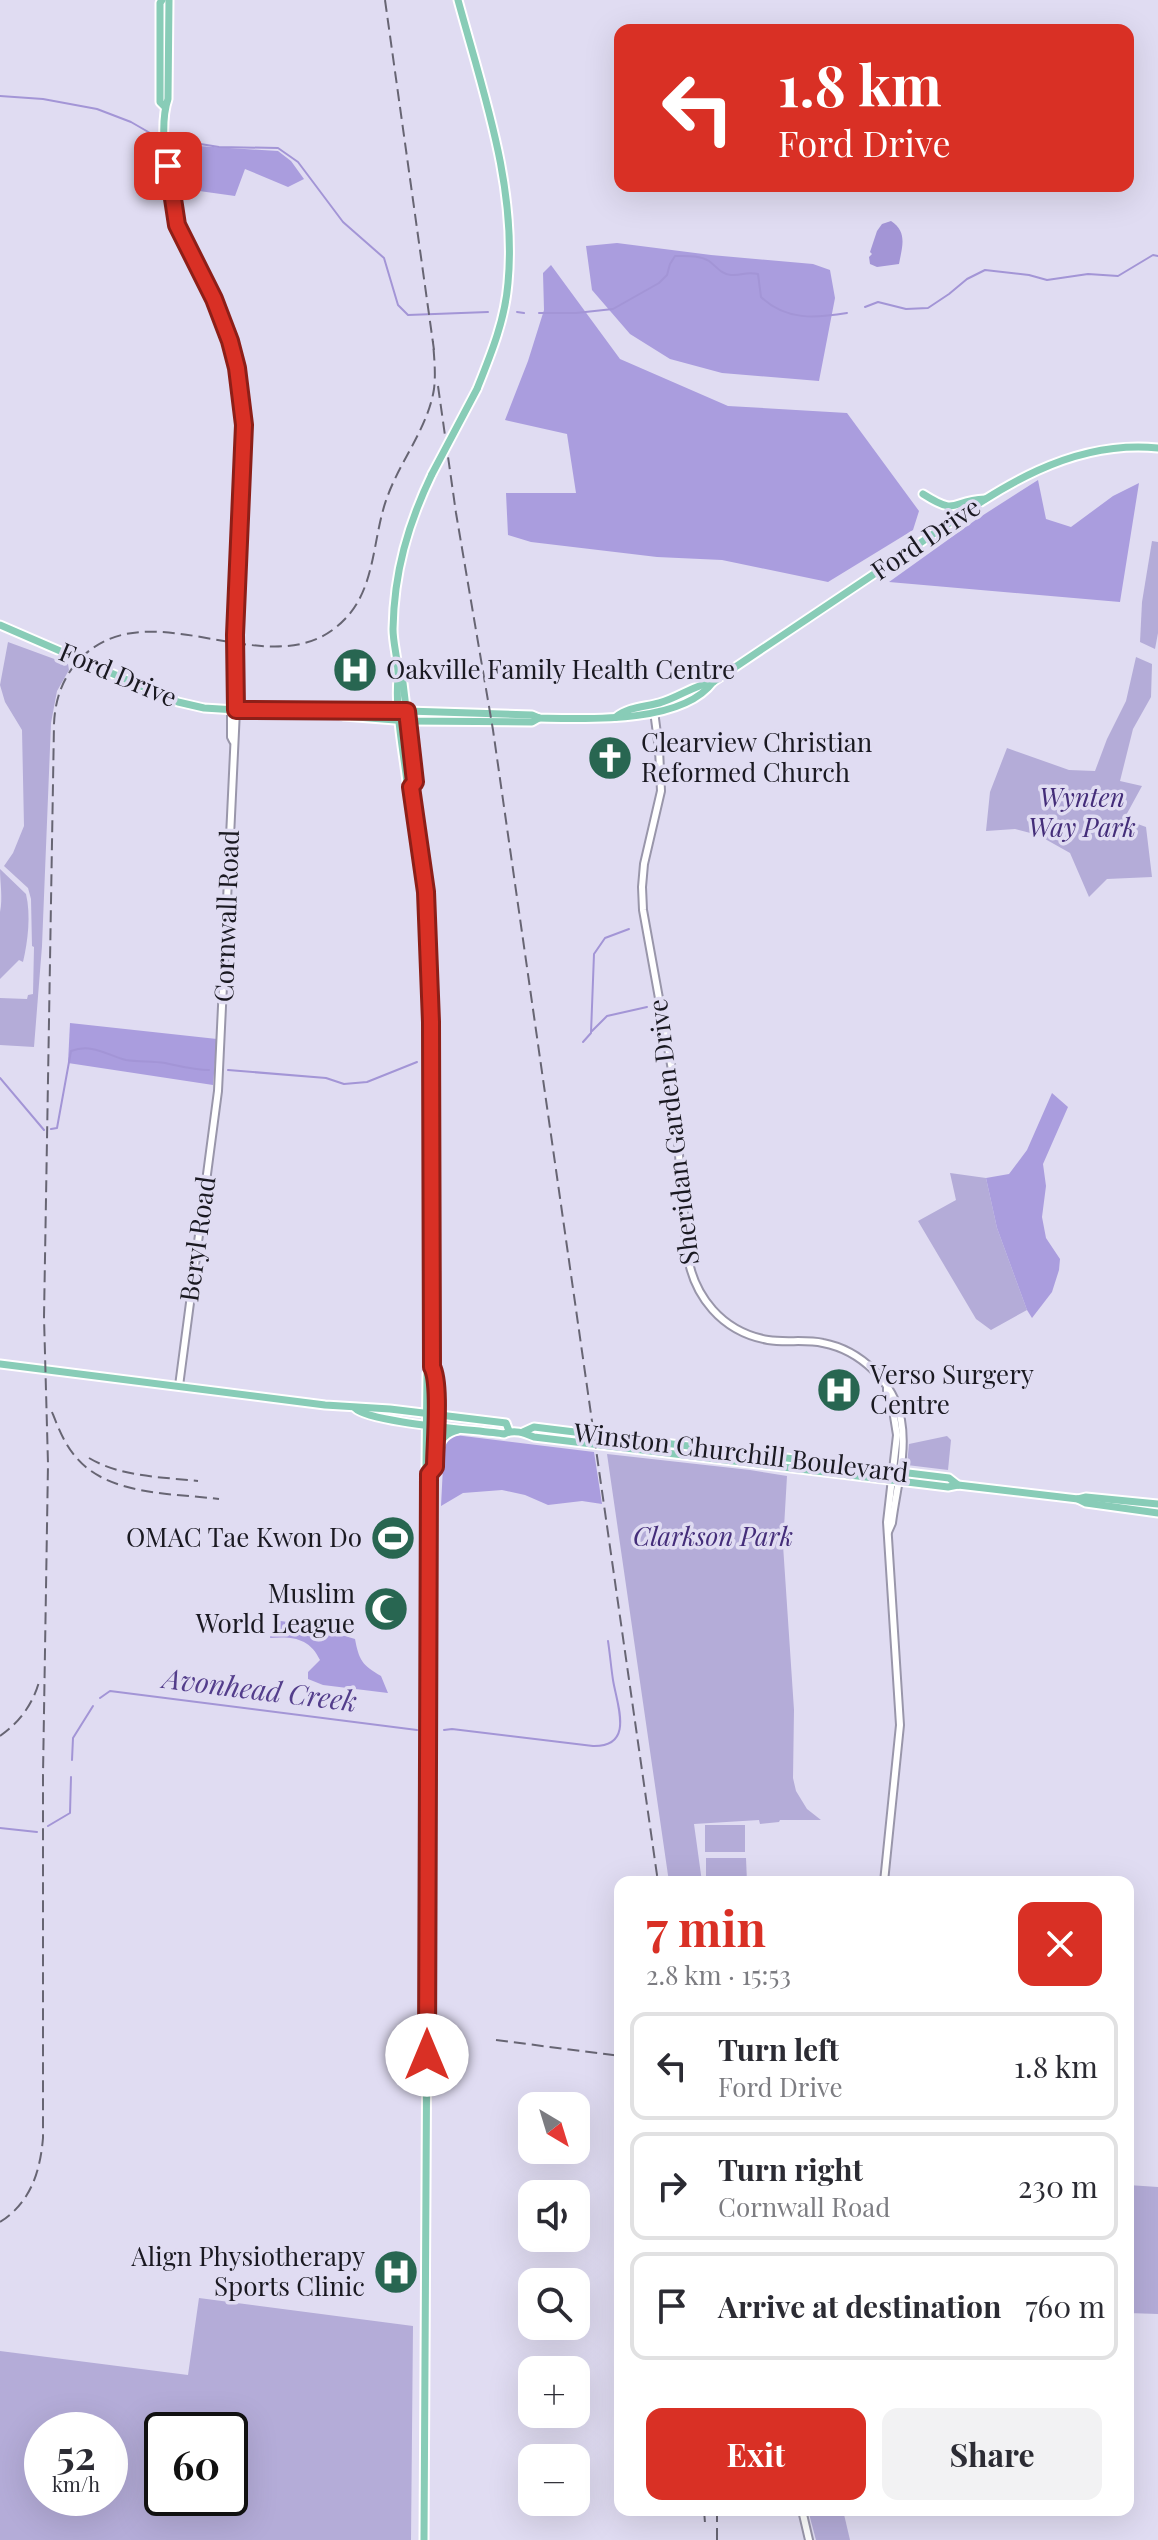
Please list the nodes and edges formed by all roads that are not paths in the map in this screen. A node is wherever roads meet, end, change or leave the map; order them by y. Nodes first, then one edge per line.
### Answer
1 (162, 0) edge
2 (169, 0) edge
3 (458, 0) edge
4 (165, 107) junction
5 (1158, 448) edge
6 (923, 494) dead end
7 (987, 499) junction
8 (0, 625) edge
9 (398, 678) junction
10 (654, 708) junction
11 (234, 710) junction
12 (398, 711) junction
13 (335, 713) junction
14 (405, 717) junction
15 (218, 1091) joint
16 (0, 1364) edge
17 (179, 1386) junction
18 (355, 1408) junction
19 (431, 1414) junction
20 (431, 1425) junction
21 (480, 1431) junction
22 (509, 1431) junction
23 (523, 1432) junction
24 (435, 1464) junction
25 (430, 1472) junction
26 (896, 1472) junction
27 (894, 1481) junction
28 (958, 1485) junction
29 (1078, 1499) junction
30 (1158, 1504) edge
31 (1158, 1513) edge
32 (885, 1876) edge
33 (803, 2516) edge
34 (424, 2540) edge
35 (809, 2540) edge

1 - 4 main road, Cornwall Road
2 - 4 main road, Cornwall Road
3 - 9 main road, bridge
4 - 11 main road, Cornwall Road
5 - 7 main road, Ford Drive
6 - 7 main road
7 - 10 main road, Ford Drive
8 - 11 main road, Ford Drive
9 - 12 main road
9 - 14 main road
10 - 14 main road, Ford Drive
10 - 26 street, Sheridan Garden Drive
11 - 13 main road, Ford Drive
11 - 15 street, Cornwall Road
12 - 13 main road, Ford Drive
12 - 14 main road
13 - 14 main road, Ford Drive
14 - 19 main road
15 - 17 street, Beryl Road
16 - 17 main road, Winston Churchill Boulevard
17 - 18 main road, Winston Churchill Boulevard
18 - 19 main road, Winston Churchill Boulevard
18 - 20 main road, Winston Churchill Boulevard
19 - 20 main road
19 - 22 main road, Winston Churchill Boulevard
20 - 21 main road, Winston Churchill Boulevard
20 - 24 main road
20 - 25 main road
21 - 22 main road, Winston Churchill Boulevard
21 - 24 main road
22 - 23 main road, Winston Churchill Boulevard
23 - 26 main road, Winston Churchill Boulevard
23 - 27 main road, Winston Churchill Boulevard
24 - 25 main road
25 - 34 main road
26 - 27 street, Sheridan Garden Drive
26 - 28 main road, Winston Churchill Boulevard
27 - 28 main road, Winston Churchill Boulevard
27 - 32 street, Sheridan Garden Drive
28 - 29 main road, Winston Churchill Boulevard
29 - 30 main road, Winston Churchill Boulevard
29 - 31 main road, Winston Churchill Boulevard
33 - 35 street

